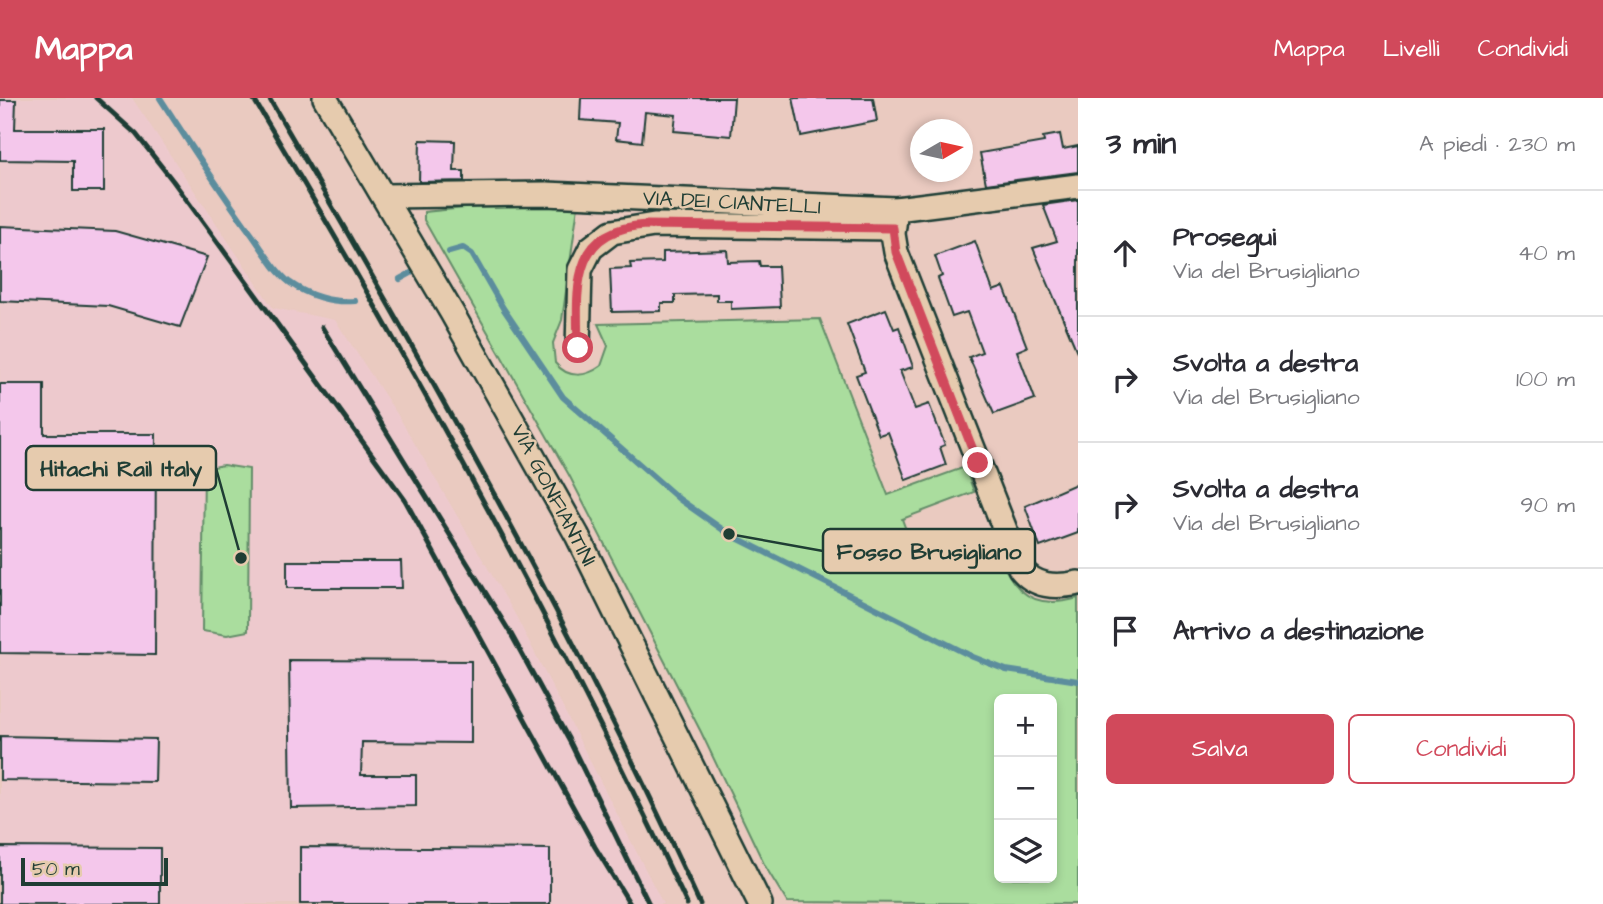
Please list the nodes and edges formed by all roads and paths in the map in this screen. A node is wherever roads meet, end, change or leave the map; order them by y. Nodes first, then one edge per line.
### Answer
1 (325, 98) edge
2 (1078, 186) edge
3 (384, 197) junction
4 (894, 219) junction
5 (578, 348) dead end
6 (1078, 583) edge
7 (760, 904) edge

1 - 3 street, VIA GONFIANTINI
2 - 4 street, VIA DEI CIANTELLI
3 - 4 street, VIA DEI CIANTELLI
3 - 7 street, VIA GONFIANTINI
4 - 5 street
4 - 6 street

